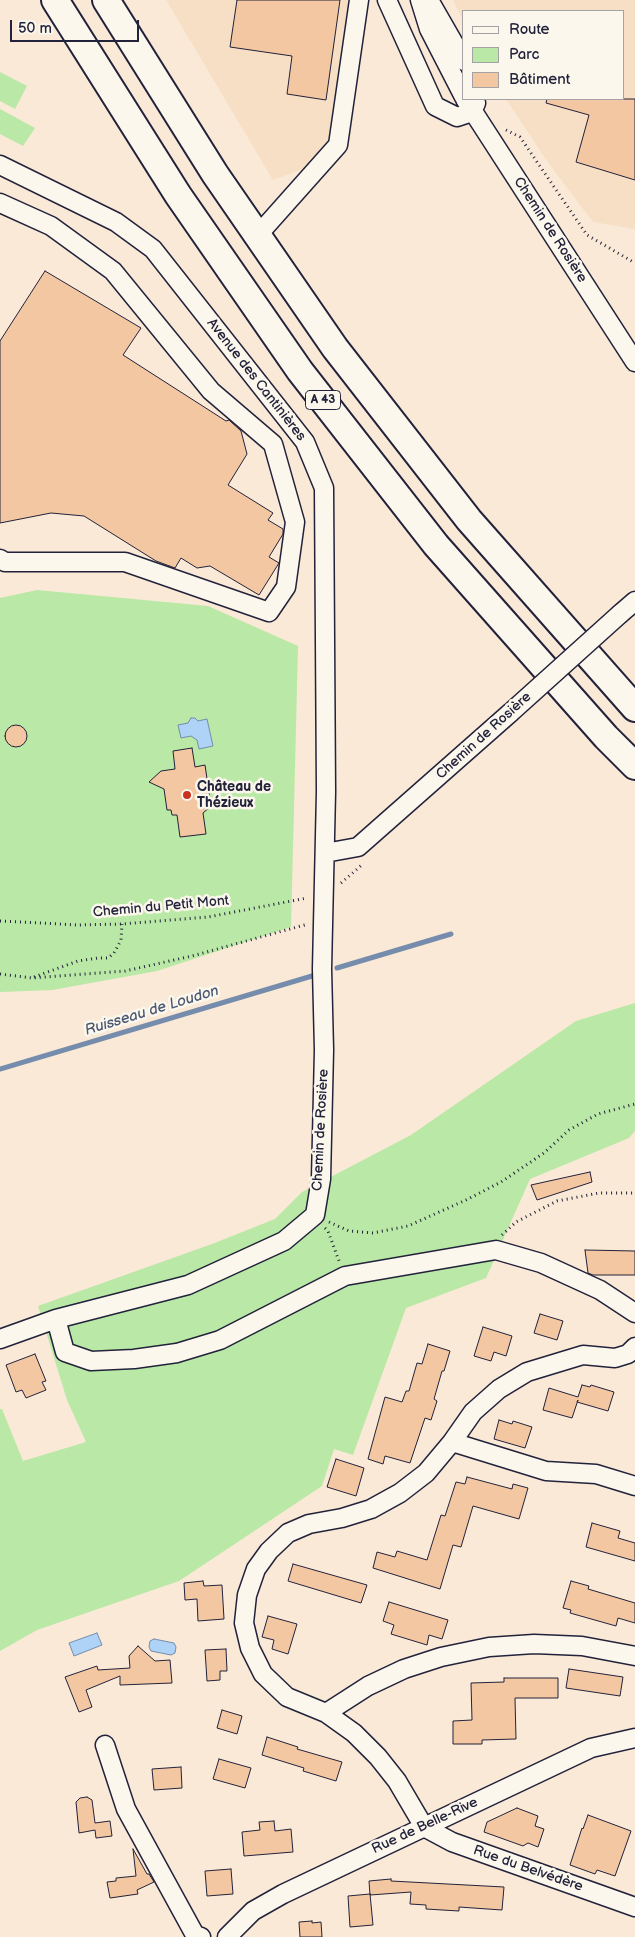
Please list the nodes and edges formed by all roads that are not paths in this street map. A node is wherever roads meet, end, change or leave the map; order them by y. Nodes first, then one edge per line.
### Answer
1 (55, 0) edge
2 (106, 0) edge
3 (359, 0) edge
4 (387, 0) edge
5 (420, 0) edge
6 (429, 0) edge
7 (462, 58) edge
8 (462, 89) edge
9 (469, 102) edge
10 (0, 165) edge
11 (0, 203) edge
12 (257, 236) junction
13 (635, 362) edge
14 (0, 559) edge
15 (635, 601) edge
16 (635, 708) edge
17 (635, 766) edge
18 (326, 792) joint
19 (325, 853) junction
20 (635, 1314) edge
21 (56, 1319) junction
22 (0, 1338) edge
23 (635, 1346) edge
24 (452, 1442) junction
25 (635, 1486) edge
26 (635, 1656) edge
27 (326, 1713) junction
28 (635, 1738) edge
29 (105, 1745) dead end
30 (424, 1827) junction
31 (635, 1907) edge
32 (201, 1937) edge
33 (227, 1937) edge

1 - 17 highway, A 43
2 - 12 highway
3 - 12 street
4 - 9 street
5 - 8 street, Chemin de Rosière
6 - 7 street
9 - 13 street, Chemin de Rosière
10 - 18 street, Avenue des Cantinières
11 - 14 street
12 - 16 highway
15 - 19 street, Chemin de Rosière, bridge
18 - 19 street, Chemin de Rosière
19 - 21 street, Chemin de Rosière
20 - 21 street
21 - 22 street
23 - 24 street
24 - 25 street
24 - 27 street
26 - 27 street
27 - 30 street
28 - 30 street, Rue de Belle-Rive
29 - 32 street
30 - 31 street, Rue du Belvédère
30 - 33 street, Rue de Belle-Rive

